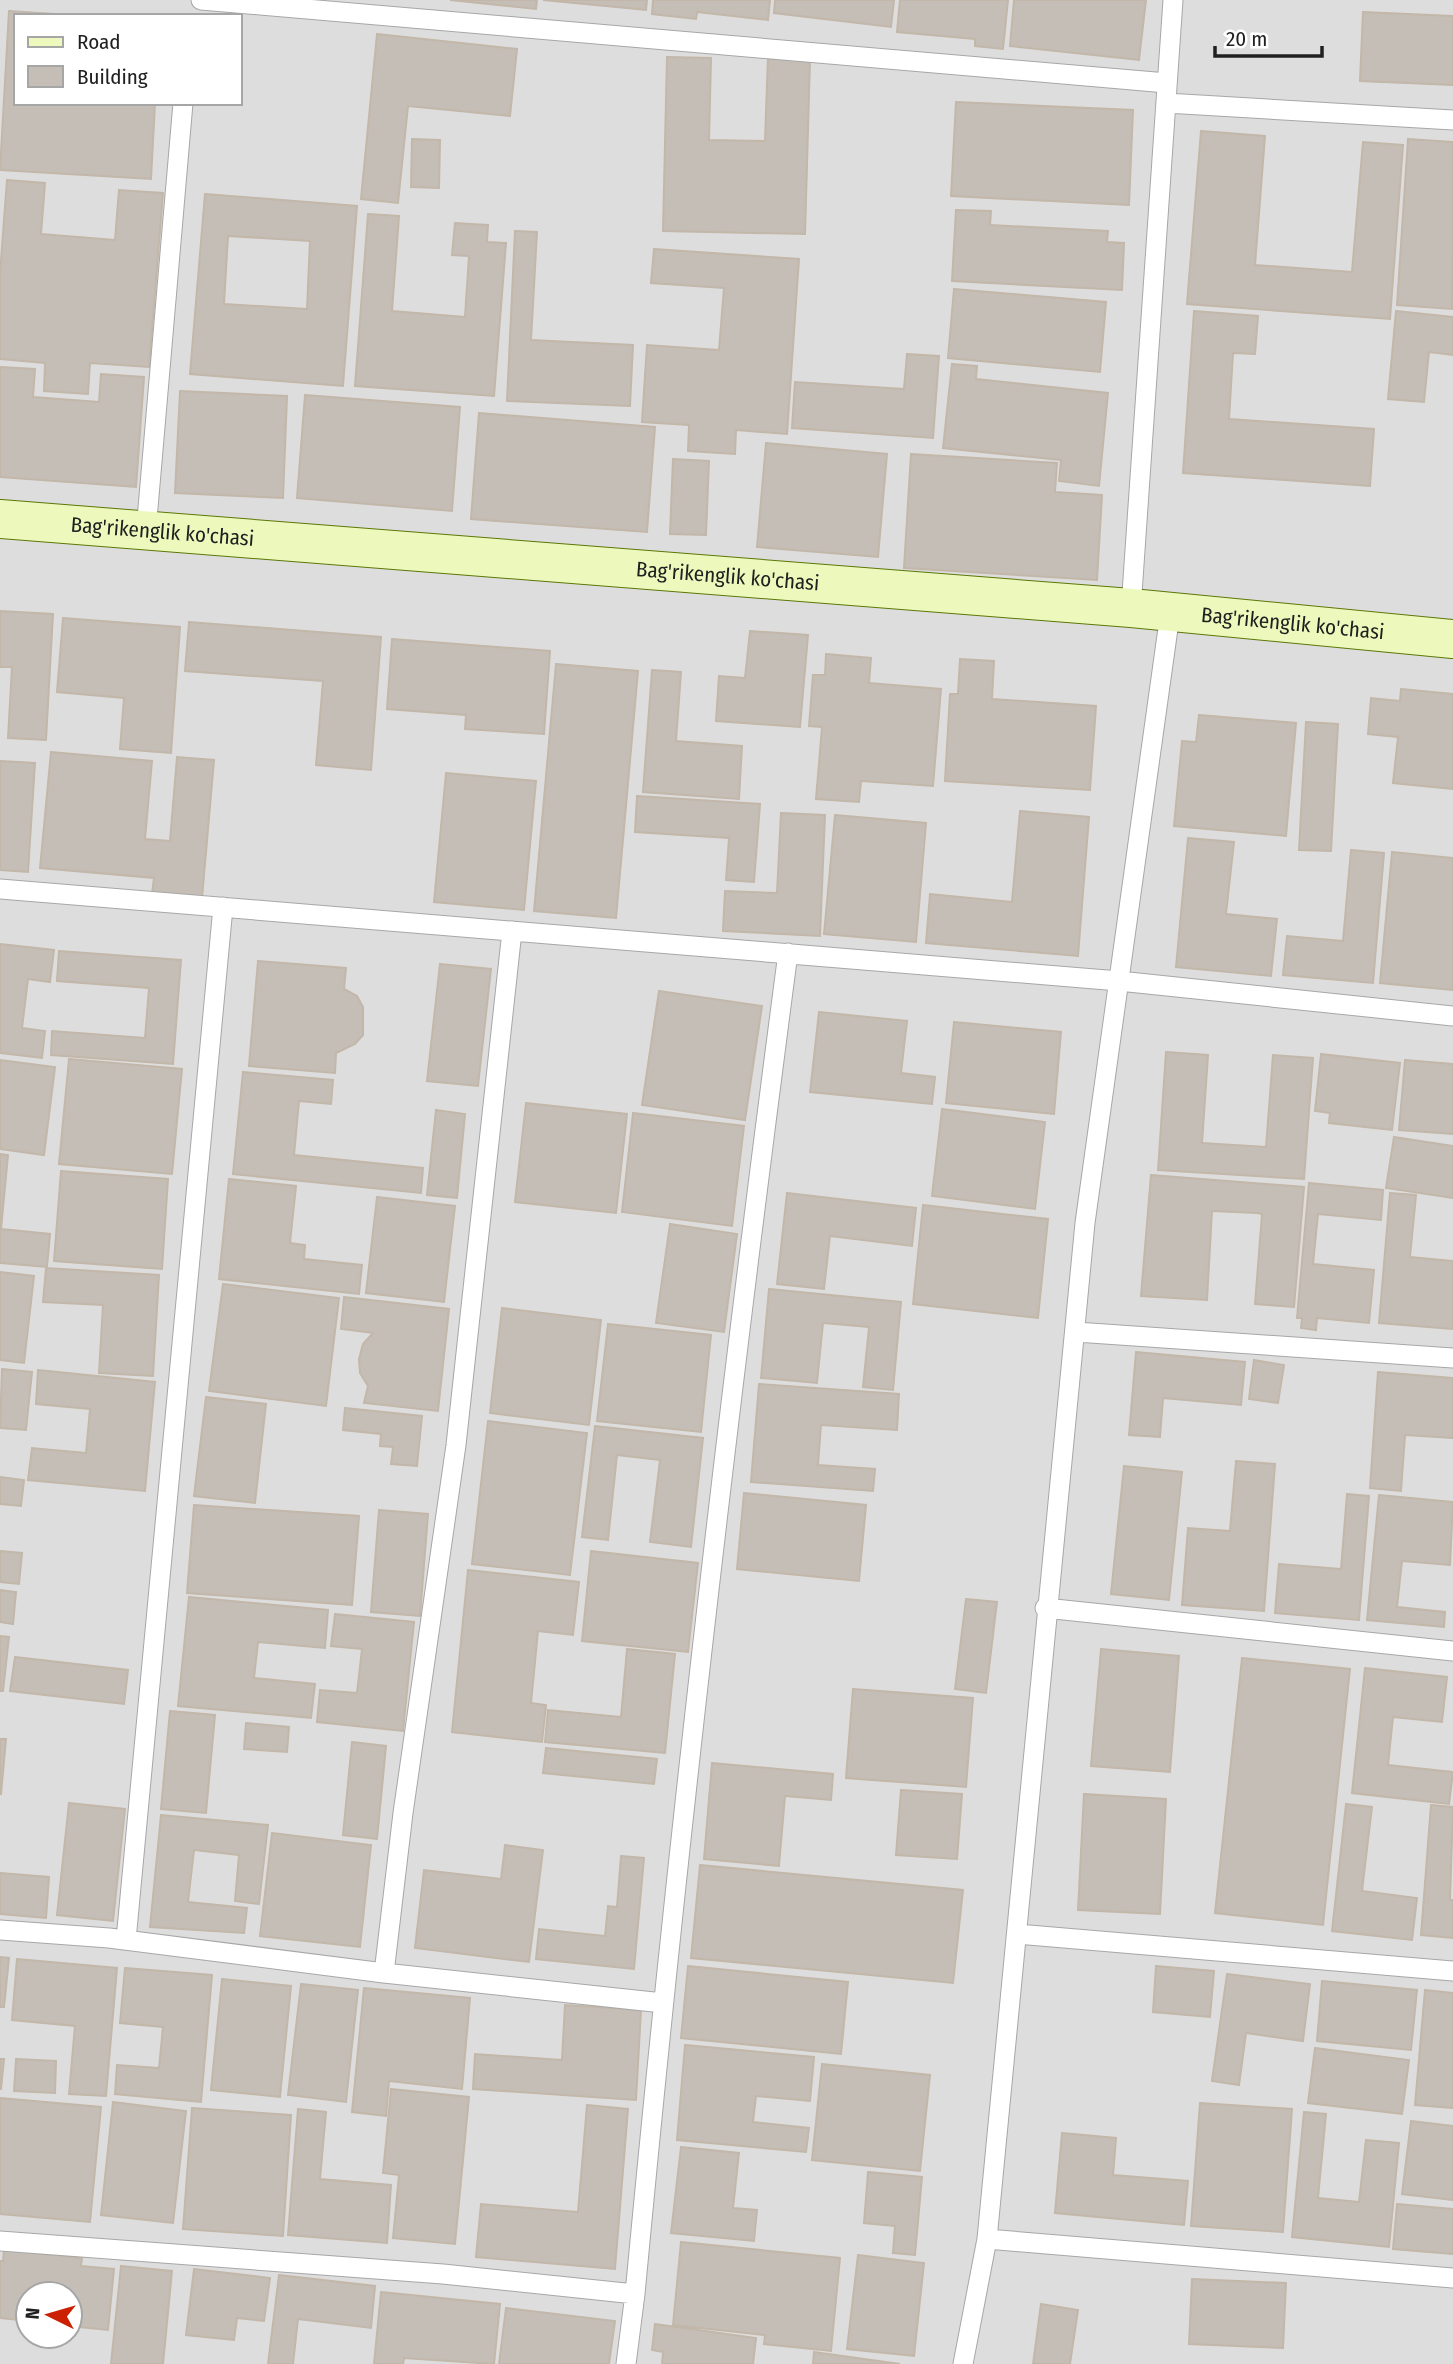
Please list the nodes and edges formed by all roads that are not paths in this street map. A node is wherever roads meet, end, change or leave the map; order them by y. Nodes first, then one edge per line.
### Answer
1 (201, 0) edge
2 (1173, 0) edge
3 (1167, 83) junction
4 (1166, 103) junction
5 (183, 105) edge
6 (1453, 120) edge
7 (0, 519) edge
8 (146, 531) junction
9 (1131, 608) junction
10 (1170, 614) junction
11 (1453, 639) edge
12 (0, 889) edge
13 (223, 907) junction
14 (512, 931) junction
15 (788, 953) junction
16 (1119, 981) junction
17 (1453, 1016) edge
18 (1076, 1332) junction
19 (1453, 1358) edge
20 (1045, 1608) junction
21 (1453, 1651) edge
22 (0, 1930) edge
23 (1017, 1934) junction
24 (126, 1940) junction
25 (1453, 1970) edge
26 (384, 1973) junction
27 (663, 2003) junction
28 (987, 2238) junction
29 (0, 2241) edge
30 (1453, 2278) edge
31 (635, 2294) junction
32 (626, 2364) edge
33 (963, 2364) edge

1 - 3 lane
2 - 3 lane
3 - 4 lane
4 - 6 lane
4 - 9 lane
5 - 8 lane
7 - 8 main road, Bag'rikenglik ko'chasi
8 - 9 main road, Bag'rikenglik ko'chasi
9 - 10 main road, Bag'rikenglik ko'chasi
10 - 11 main road, Bag'rikenglik ko'chasi
10 - 16 lane
12 - 13 lane
13 - 14 lane
13 - 24 lane
14 - 15 lane
14 - 26 lane
15 - 16 lane
15 - 27 lane
16 - 17 lane
16 - 18 lane
18 - 19 lane
18 - 20 lane
20 - 21 lane
20 - 23 lane
22 - 24 lane
23 - 25 lane
23 - 28 lane
24 - 26 lane
26 - 27 lane
27 - 31 lane
28 - 30 lane
28 - 33 lane
29 - 31 lane
31 - 32 lane

